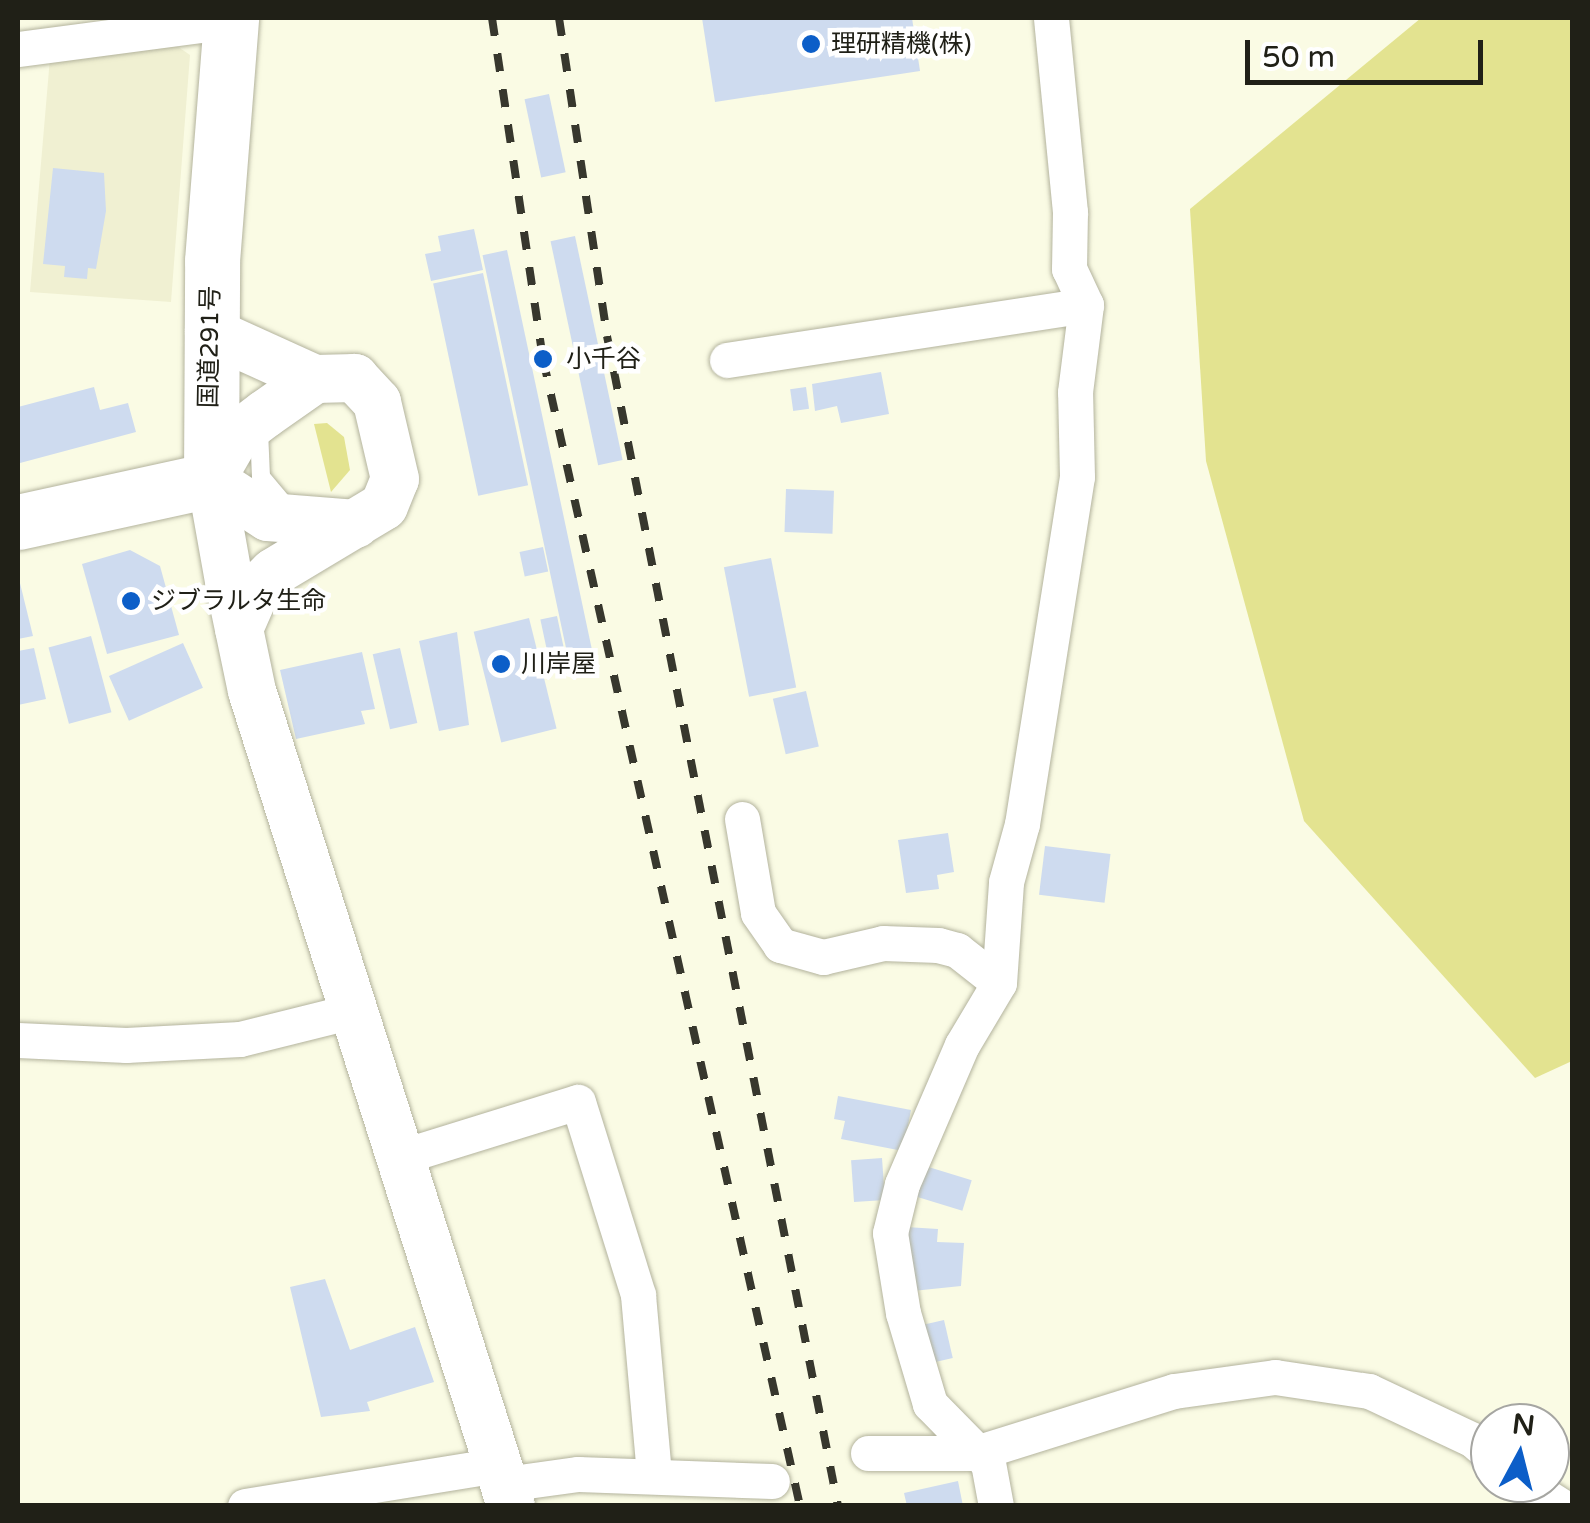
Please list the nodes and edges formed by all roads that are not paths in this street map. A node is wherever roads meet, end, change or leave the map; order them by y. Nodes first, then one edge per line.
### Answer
1 (1051, 18) edge
2 (231, 19) edge
3 (18, 49) edge
4 (1086, 305) junction
5 (209, 331) junction
6 (727, 360) dead end
7 (315, 379) junction
8 (265, 414) junction
9 (211, 480) junction
10 (18, 522) edge
11 (332, 523) junction
12 (239, 629) junction
13 (742, 818) dead end
14 (999, 983) junction
15 (356, 1010) junction
16 (18, 1040) edge
17 (400, 1157) junction
18 (1470, 1439) edge
19 (868, 1453) dead end
20 (976, 1454) junction
21 (654, 1474) junction
22 (772, 1480) dead end
23 (505, 1485) edge
24 (245, 1506) edge
25 (996, 1506) edge

1 - 4 street
2 - 3 street
2 - 5 highway, 国道291号
4 - 6 street
4 - 14 street
5 - 7 street
5 - 9 highway, 国道291号
7 - 8 street
7 - 11 street
8 - 9 street
8 - 11 lane
9 - 10 highway
9 - 11 street
9 - 12 street
11 - 12 street
12 - 15 street
13 - 14 street
14 - 20 street
15 - 16 street
15 - 17 street
17 - 21 street
17 - 23 street
18 - 20 street
19 - 20 street
20 - 25 street
21 - 22 street
21 - 23 street
23 - 24 street

